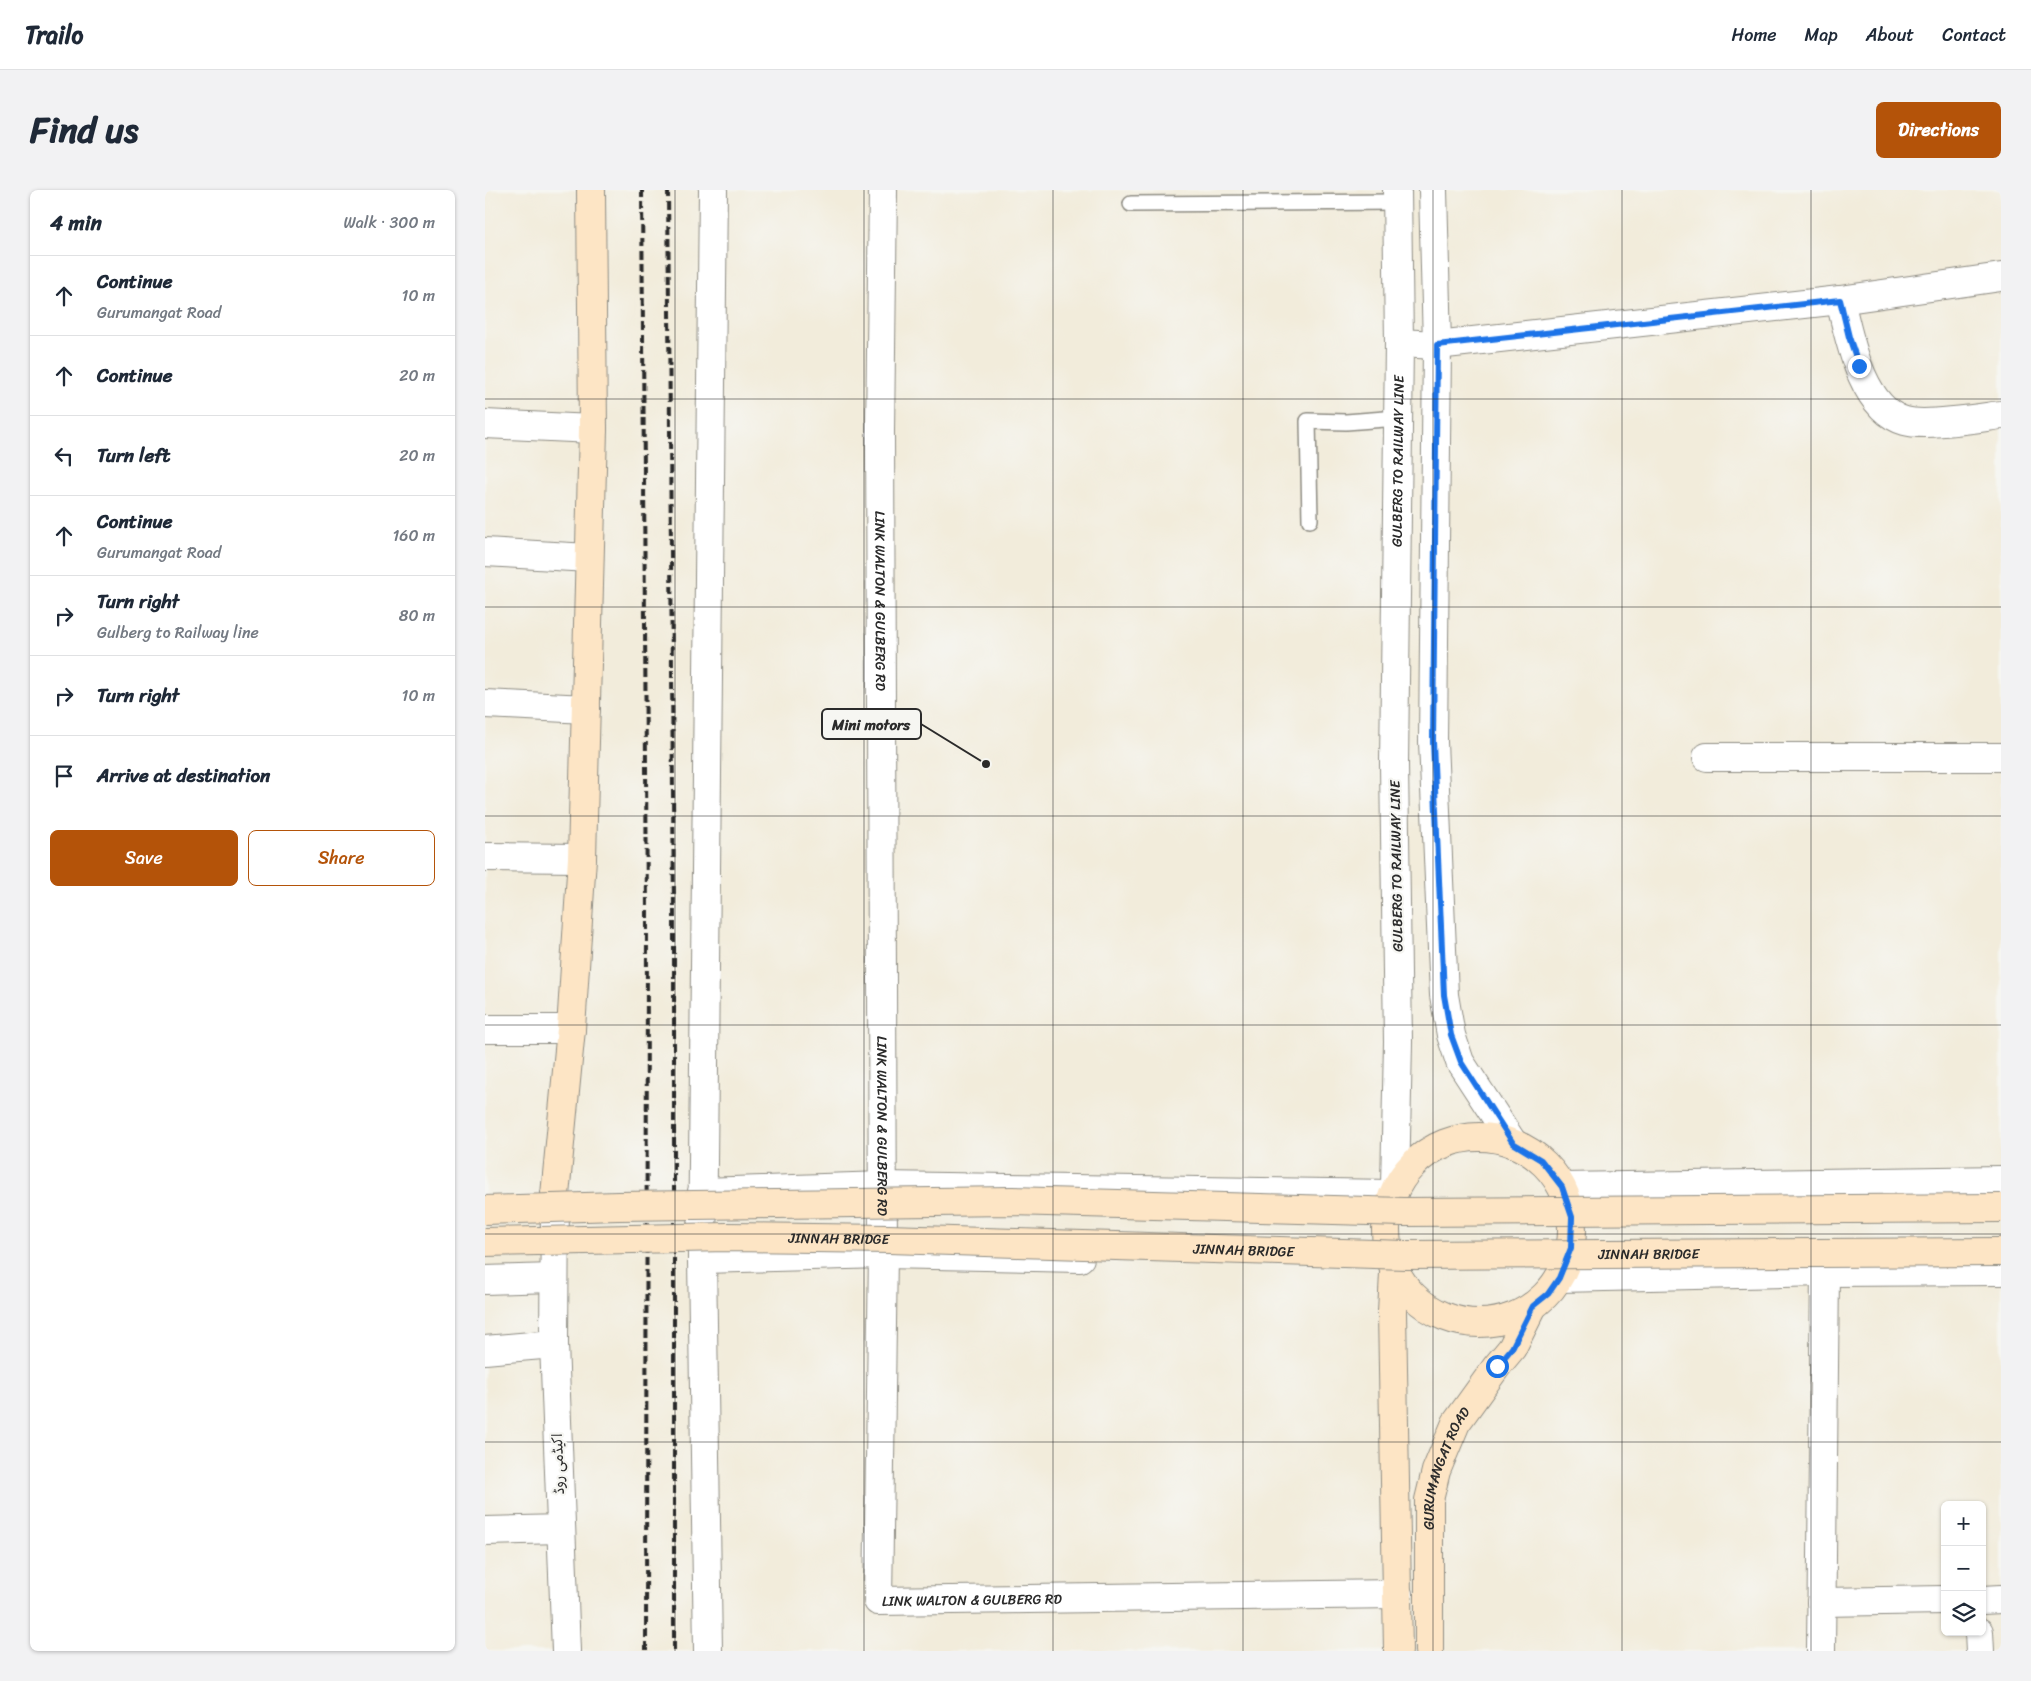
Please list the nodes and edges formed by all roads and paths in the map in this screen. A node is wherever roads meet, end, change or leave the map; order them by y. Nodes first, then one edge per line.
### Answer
1 (591, 190) edge
2 (713, 190) edge
3 (883, 190) edge
4 (1433, 190) edge
5 (1397, 196) edge
6 (1131, 204) dead end
7 (2001, 277) edge
8 (1840, 300) junction
9 (1399, 343) junction
10 (1437, 345) junction
11 (2001, 416) edge
12 (1398, 418) junction
13 (485, 424) edge
14 (593, 429) junction
15 (1310, 520) dead end
16 (485, 552) edge
17 (589, 558) junction
18 (485, 704) edge
19 (585, 709) junction
20 (1707, 757) dead end
21 (2001, 757) edge
22 (485, 857) edge
23 (582, 858) junction
24 (485, 1029) edge
25 (571, 1029) junction
26 (1513, 1143) junction
27 (2001, 1180) edge
28 (883, 1186) junction
29 (1562, 1187) junction
30 (1394, 1190) junction
31 (692, 1192) junction
32 (567, 1195) junction
33 (485, 1197) edge
34 (2001, 1208) edge
35 (485, 1210) edge
36 (485, 1242) edge
37 (2001, 1252) edge
38 (883, 1254) junction
39 (702, 1259) junction
40 (1393, 1269) junction
41 (2001, 1271) edge
42 (1825, 1272) junction
43 (554, 1278) junction
44 (1559, 1278) junction
45 (485, 1280) edge
46 (1533, 1306) junction
47 (554, 1344) junction
48 (485, 1350) edge
49 (561, 1529) junction
50 (485, 1531) edge
51 (1398, 1594) junction
52 (2001, 1599) edge
53 (1941, 1600) edge
54 (1986, 1600) edge
55 (1821, 1602) junction
56 (1979, 1636) edge
57 (566, 1651) edge
58 (708, 1651) edge
59 (1398, 1651) edge
60 (1429, 1651) edge
61 (1821, 1651) edge
62 (1980, 1651) edge

1 - 14 main road
2 - 31 street
3 - 28 street, LINK WALTON & GULBERG RD
4 - 10 street
5 - 6 lane
5 - 9 street, GULBERG TO RAILWAY LINE
7 - 8 street
8 - 10 street
8 - 11 street
9 - 10 street
9 - 12 street, GULBERG TO RAILWAY LINE
10 - 26 street
12 - 15 lane
12 - 30 street, GULBERG TO RAILWAY LINE
13 - 14 street
14 - 17 main road
16 - 17 street
17 - 19 main road
18 - 19 street
19 - 23 main road
20 - 21 street
22 - 23 street
23 - 25 main road
24 - 25 street
25 - 32 main road
26 - 29 main road
26 - 30 main road
27 - 29 street
28 - 30 street
28 - 31 street
28 - 38 street, LINK WALTON & GULBERG RD
29 - 44 main road
30 - 40 main road
31 - 39 street
32 - 33 street
32 - 43 street, اکیڈمی روڈ
34 - 35 main road, bridge
36 - 37 main road, JINNAH BRIDGE, bridge
38 - 39 street
38 - 40 street
38 - 51 street, LINK WALTON & GULBERG RD
39 - 58 street
40 - 46 main road
40 - 51 main road
41 - 42 street
42 - 44 street
42 - 55 street
43 - 45 street
43 - 47 street, اکیڈمی روڈ
44 - 46 main road
46 - 60 main road, GURUMANGAT ROAD
47 - 48 street
47 - 49 street, اکیڈمی روڈ
49 - 50 street
49 - 57 street, اکیڈمی روڈ
51 - 59 main road
52 - 54 street
53 - 55 street
55 - 61 street
56 - 62 street

